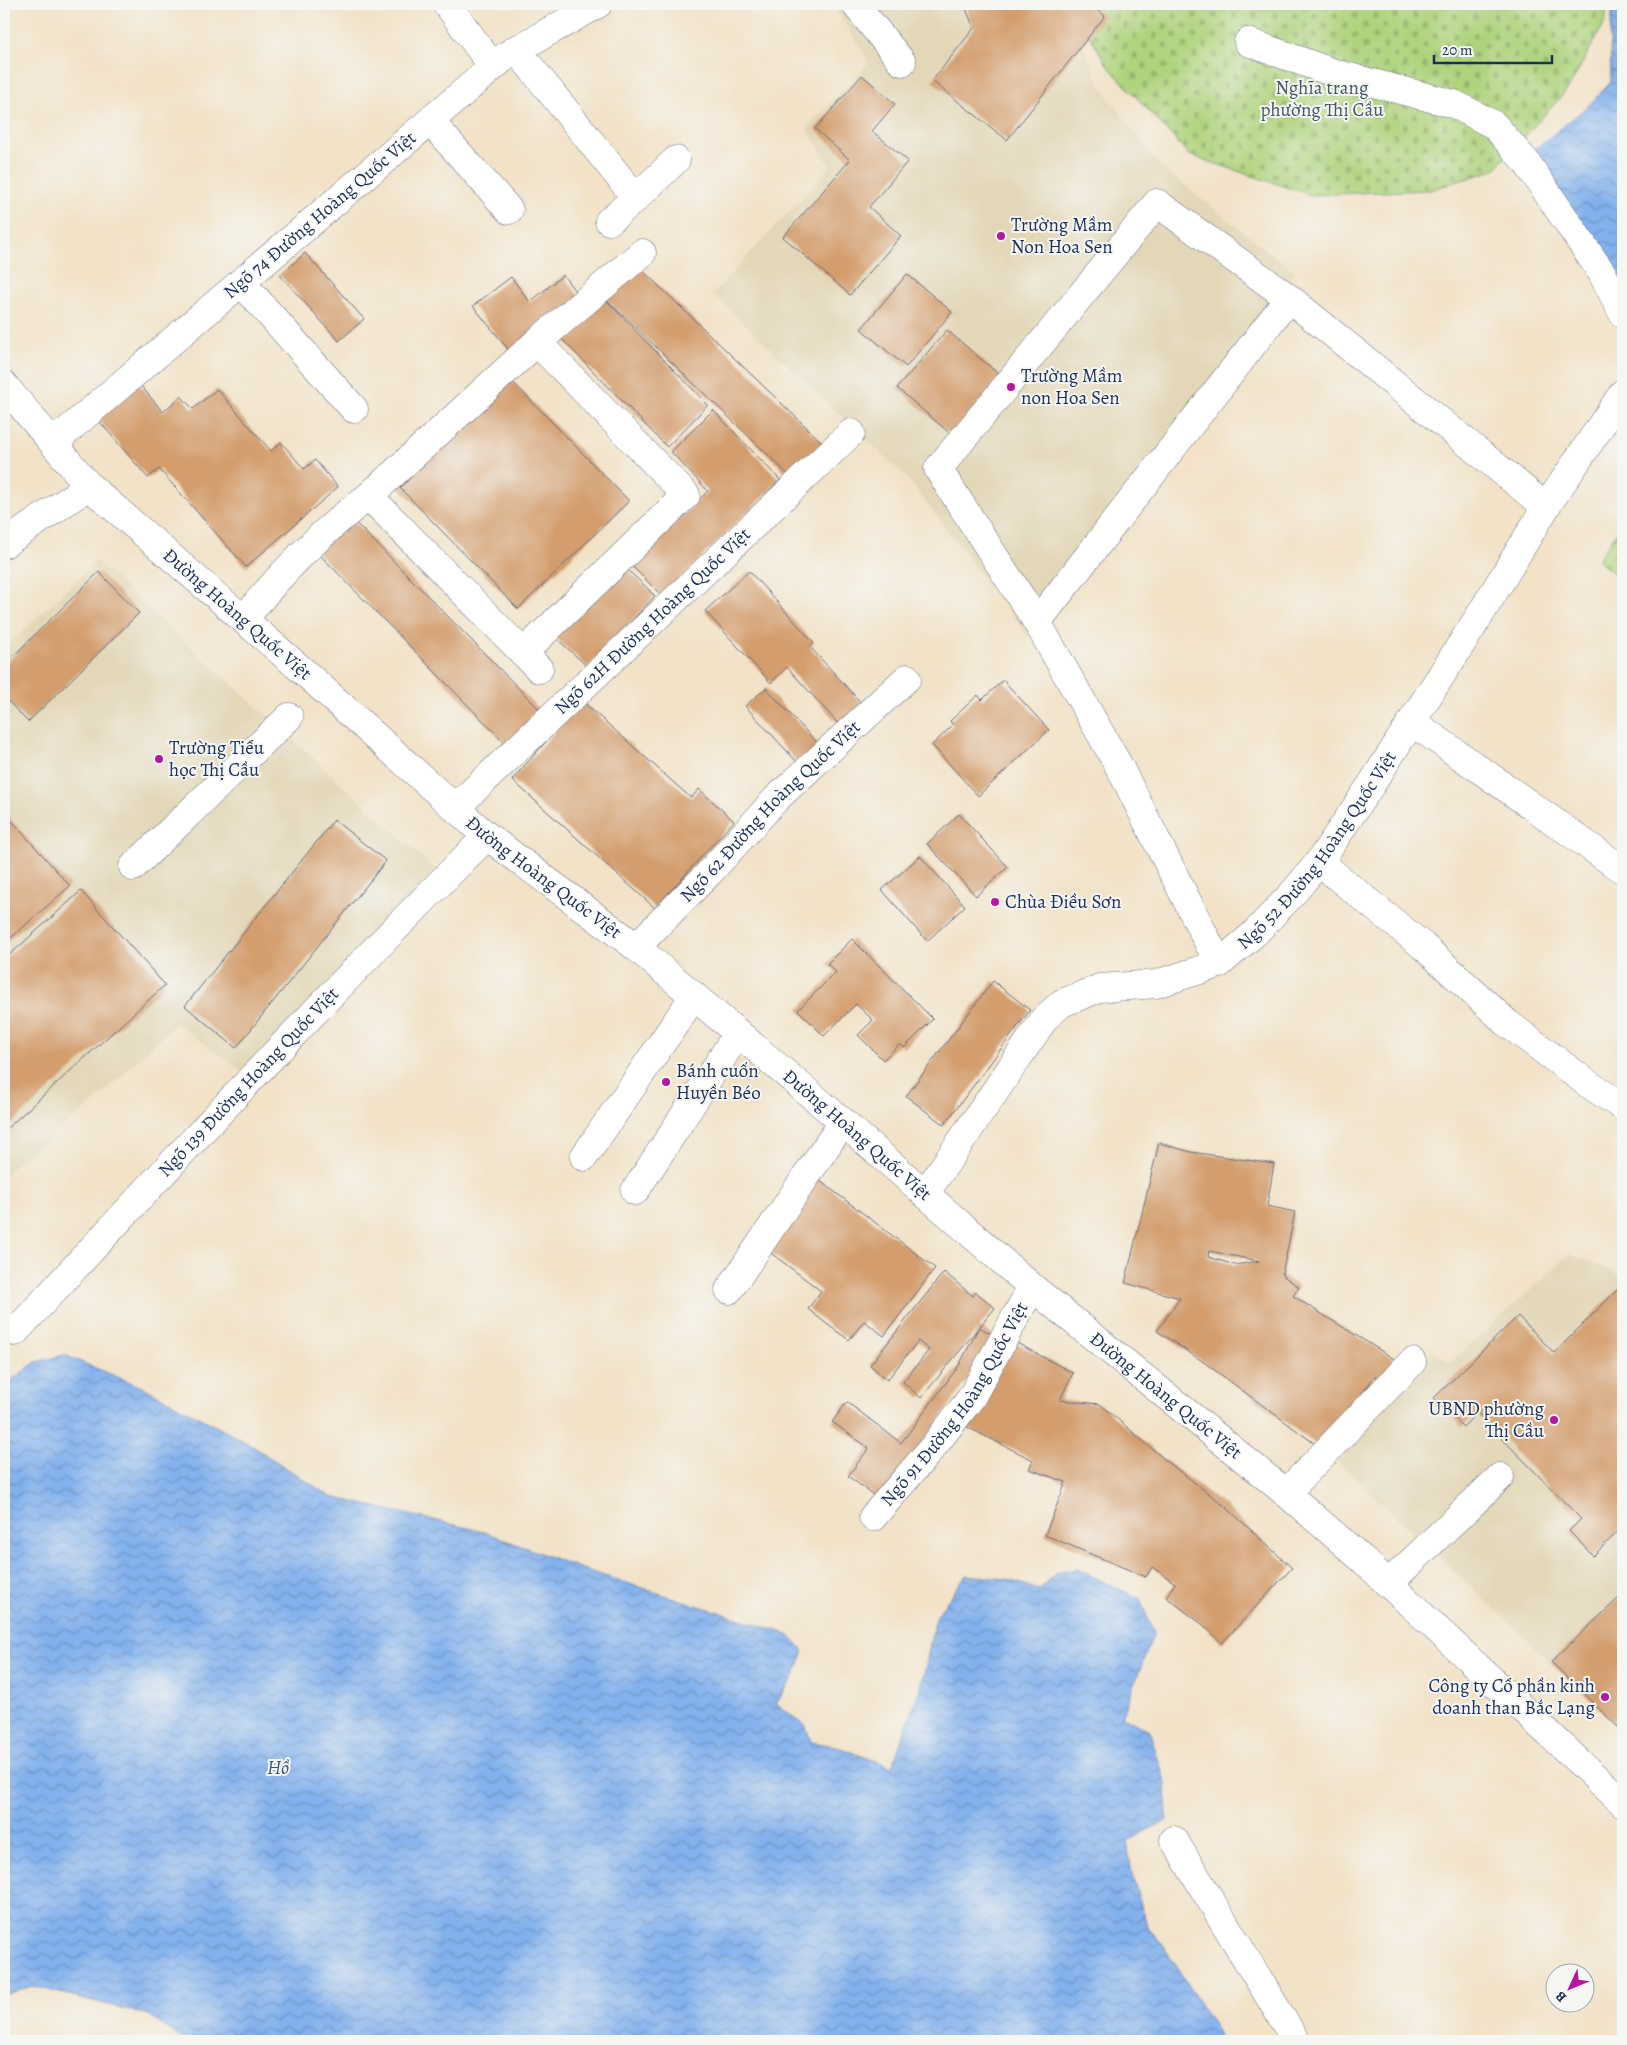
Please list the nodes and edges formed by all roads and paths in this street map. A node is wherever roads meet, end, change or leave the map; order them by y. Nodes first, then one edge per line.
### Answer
1 (447, 4) edge
2 (855, 4) edge
3 (592, 5) edge
4 (1248, 42) dead end
5 (516, 49) junction
6 (902, 62) dead end
7 (493, 67) junction
8 (430, 121) junction
9 (676, 160) dead end
10 (636, 198) junction
11 (510, 210) dead end
12 (609, 221) dead end
13 (642, 253) dead end
14 (241, 282) junction
15 (1289, 298) junction
16 (1623, 314) edge
17 (537, 342) junction
18 (4, 385) edge
19 (1622, 398) edge
20 (354, 409) dead end
21 (851, 433) dead end
22 (53, 444) junction
23 (89, 486) junction
24 (369, 496) junction
25 (1546, 507) junction
26 (4, 544) edge
27 (244, 619) junction
28 (1037, 622) junction
29 (907, 678) dead end
30 (288, 717) dead end
31 (1412, 722) junction
32 (455, 808) junction
33 (487, 836) junction
34 (1319, 862) junction
35 (133, 867) dead end
36 (1623, 870) edge
37 (636, 947) junction
38 (1220, 964) junction
39 (694, 996) junction
40 (738, 1033) junction
41 (1623, 1107) edge
42 (843, 1122) junction
43 (584, 1157) dead end
44 (635, 1191) dead end
45 (925, 1194) junction
46 (1032, 1287) junction
47 (729, 1290) dead end
48 (15, 1332) dead end
49 (1412, 1362) dead end
50 (1500, 1477) dead end
51 (1286, 1493) junction
52 (873, 1517) dead end
53 (1388, 1584) junction
54 (1623, 1803) edge
55 (1174, 1840) dead end
56 (1296, 2041) edge

1 - 7 street
2 - 6 street
3 - 5 street, Ngõ 74 Đường Hoàng Quốc Việt
4 - 16 street
5 - 7 street, Ngõ 74 Đường Hoàng Quốc Việt
5 - 10 street
7 - 8 street, Ngõ 74 Đường Hoàng Quốc Việt
8 - 11 street
8 - 14 street, Ngõ 74 Đường Hoàng Quốc Việt
9 - 10 street
10 - 12 street
13 - 17 street
14 - 20 street
14 - 22 street, Ngõ 74 Đường Hoàng Quốc Việt
15 - 25 street
15 - 28 street
15 - 28 street
17 - 24 street
17 - 24 street
18 - 22 street, Đường Hoàng Quốc Việt
19 - 25 street, Ngõ 52 Đường Hoàng Quốc Việt
21 - 32 street, Ngõ 62H Đường Hoàng Quốc Việt
22 - 23 street, Đường Hoàng Quốc Việt
23 - 26 street
23 - 27 street, Đường Hoàng Quốc Việt
24 - 27 street
25 - 31 street, Ngõ 52 Đường Hoàng Quốc Việt
27 - 32 street, Đường Hoàng Quốc Việt
28 - 38 street
29 - 37 street, Ngõ 62 Đường Hoàng Quốc Việt
30 - 35 street
31 - 34 street, Ngõ 52 Đường Hoàng Quốc Việt
31 - 36 street
32 - 33 street, Đường Hoàng Quốc Việt
33 - 37 street, Đường Hoàng Quốc Việt
33 - 48 street, Ngõ 139 Đường Hoàng Quốc Việt
34 - 38 street, Ngõ 52 Đường Hoàng Quốc Việt
34 - 41 street
37 - 39 street, Đường Hoàng Quốc Việt
38 - 45 street, Ngõ 52 Đường Hoàng Quốc Việt
39 - 40 street, Đường Hoàng Quốc Việt
39 - 43 street
40 - 42 street, Đường Hoàng Quốc Việt
40 - 44 street
42 - 45 street, Đường Hoàng Quốc Việt
42 - 47 street
45 - 46 street, Đường Hoàng Quốc Việt
46 - 51 street, Đường Hoàng Quốc Việt
46 - 52 street, Ngõ 91 Đường Hoàng Quốc Việt
49 - 51 street
50 - 53 street
51 - 53 street, Đường Hoàng Quốc Việt
53 - 54 street, Đường Hoàng Quốc Việt
55 - 56 street

